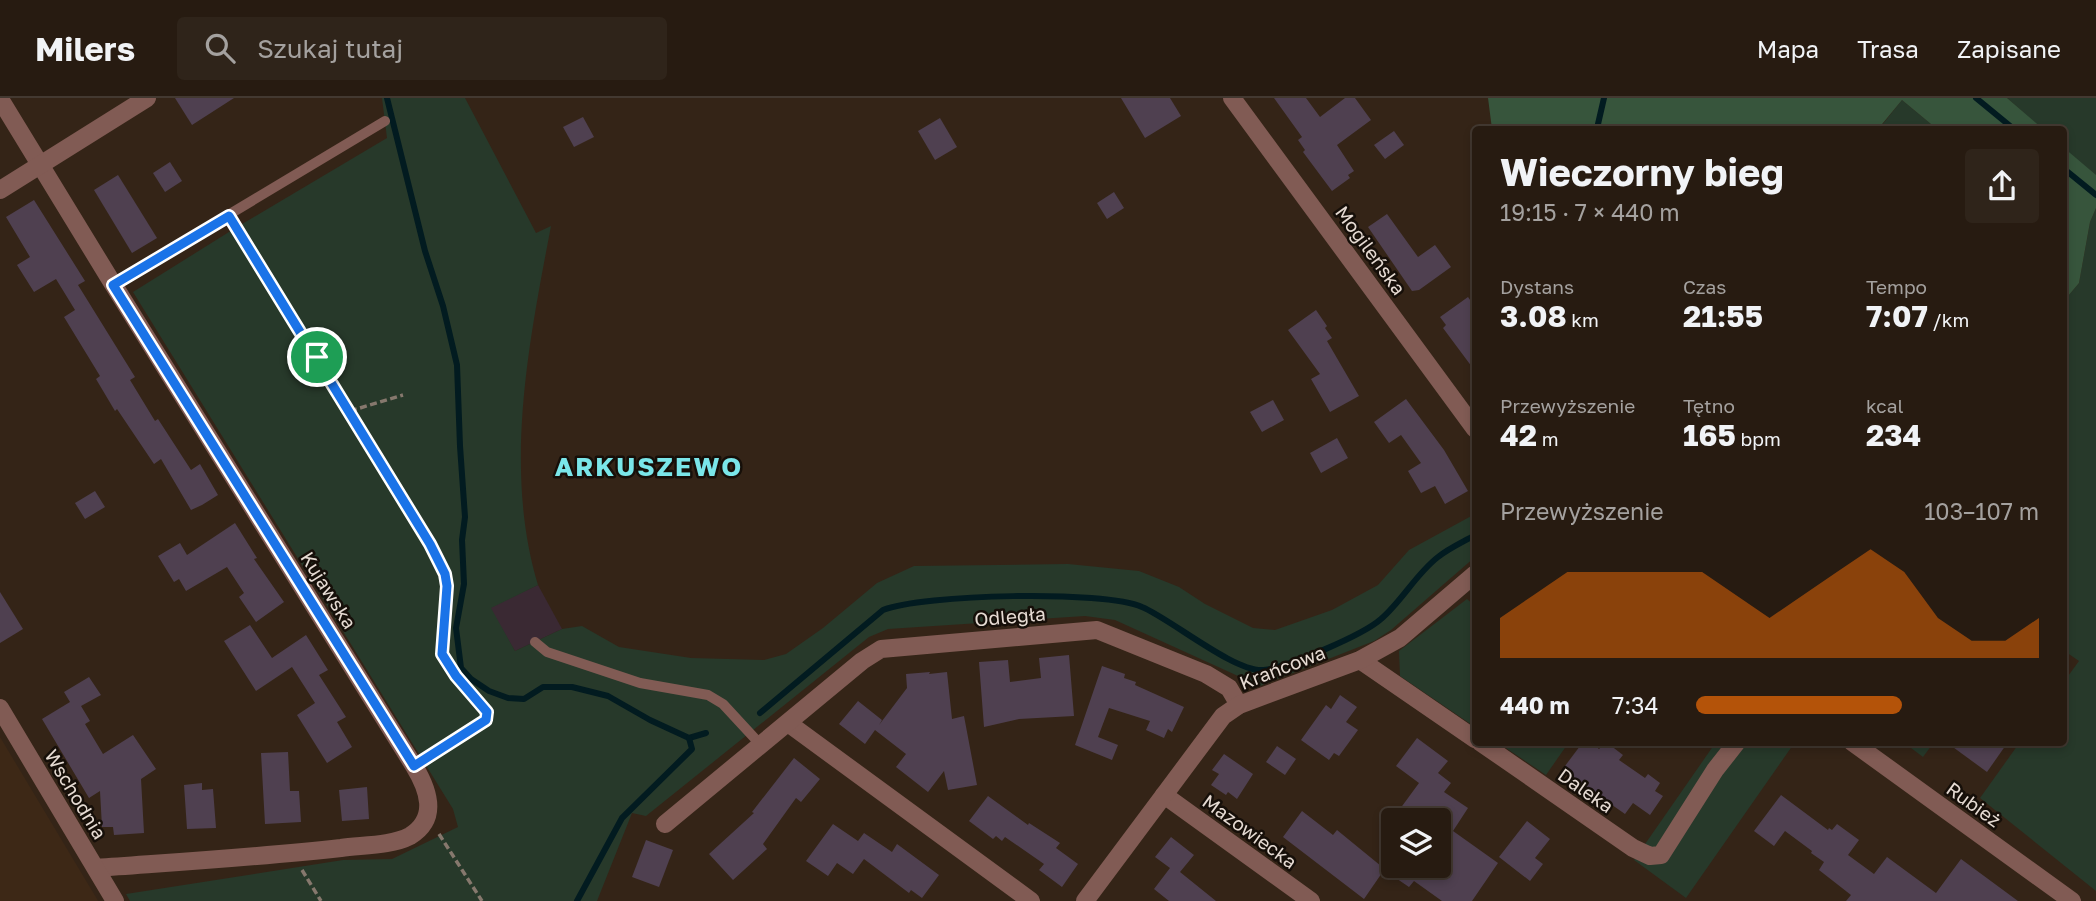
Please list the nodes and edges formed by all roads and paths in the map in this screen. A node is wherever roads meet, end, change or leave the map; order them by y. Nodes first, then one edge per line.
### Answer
1 (147, 98) edge
2 (1232, 98) edge
3 (0, 99) edge
4 (385, 121) dead end
5 (41, 165) junction
6 (0, 190) edge
7 (229, 216) junction
8 (113, 285) junction
9 (402, 395) dead end
10 (349, 411) junction
11 (1472, 425) edge
12 (1472, 577) edge
13 (535, 642) dead end
14 (1360, 660) junction
15 (1239, 705) junction
16 (0, 708) edge
17 (788, 723) junction
18 (1472, 737) edge
19 (761, 745) junction
20 (1486, 746) edge
21 (1734, 746) edge
22 (1858, 746) edge
23 (414, 766) junction
24 (1164, 795) junction
25 (425, 820) junction
26 (664, 824) dead end
27 (290, 854) junction
28 (96, 868) junction
29 (115, 901) edge
30 (321, 901) edge
31 (482, 901) edge
32 (1031, 901) edge
33 (1085, 901) edge
34 (1311, 901) edge
35 (2072, 901) edge

1 - 5 street
2 - 11 street, Mogileńska
3 - 5 street, Kujawska
4 - 7 lane
5 - 6 street
5 - 8 street, Kujawska
7 - 8 lane
7 - 10 path
8 - 23 street, Kujawska
9 - 10 path
10 - 23 path
12 - 14 street, Krańcowa
13 - 19 lane
14 - 15 street, Krańcowa
14 - 18 street
15 - 17 street, Odległa
15 - 24 street, Krańcowa
16 - 28 street, Wschodnia
17 - 19 street, Odległa
17 - 32 street
19 - 26 street, Odległa
20 - 21 street, Daleka
22 - 35 street, Rubież
23 - 25 street, Kujawska
24 - 33 street, Krańcowa
24 - 34 street, Mazowiecka
25 - 27 street
25 - 31 path
27 - 28 street
27 - 30 path
28 - 29 street, Wschodnia

